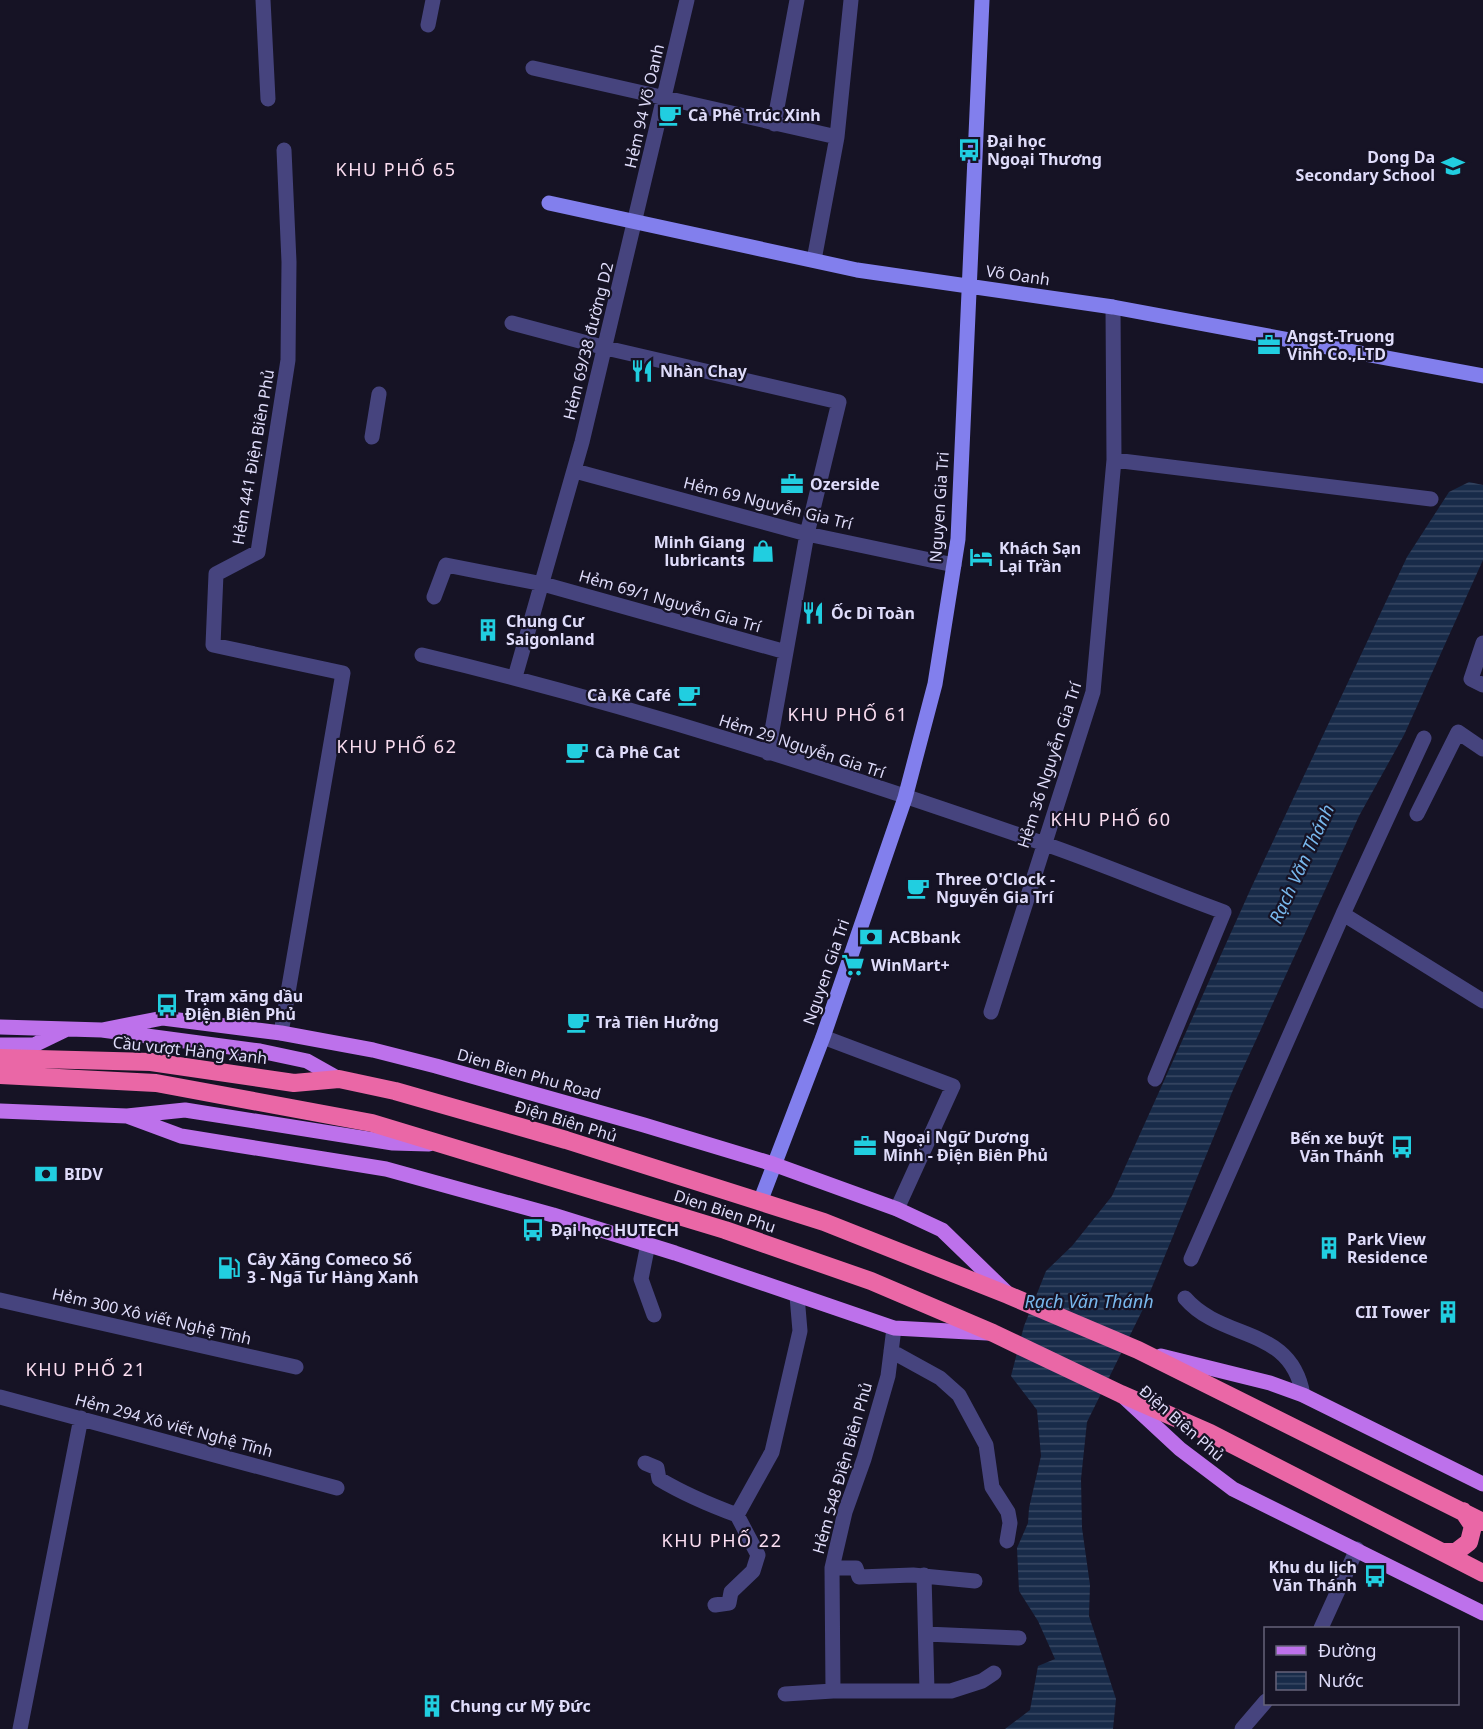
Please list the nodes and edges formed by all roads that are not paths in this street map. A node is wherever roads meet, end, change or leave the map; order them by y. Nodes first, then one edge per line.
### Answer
1 (263, 0) edge
2 (434, 0) edge
3 (687, 0) edge
4 (797, 0) edge
5 (851, 0) edge
6 (982, 0) edge
7 (428, 25) dead end
8 (533, 68) dead end
9 (268, 99) dead end
10 (664, 99) junction
11 (774, 124) junction
12 (837, 137) junction
13 (284, 150) dead end
14 (549, 203) dead end
15 (637, 220) junction
16 (814, 260) junction
17 (969, 286) junction
18 (1113, 307) junction
19 (512, 323) dead end
20 (606, 348) junction
21 (1483, 376) edge
22 (379, 394) dead end
23 (372, 437) dead end
24 (1114, 460) junction
25 (575, 471) junction
26 (1431, 500) dead end
27 (807, 534) junction
28 (954, 565) junction
29 (543, 585) junction
30 (434, 597) dead end
31 (1483, 643) edge
32 (786, 652) junction
33 (422, 655) dead end
34 (515, 677) junction
35 (1483, 685) edge
36 (1424, 738) dead end
37 (1483, 749) edge
38 (768, 753) junction
39 (905, 798) junction
40 (1417, 814) dead end
41 (1043, 843) junction
42 (1343, 914) junction
43 (1483, 1001) edge
44 (991, 1012) dead end
45 (0, 1027) edge
46 (67, 1029) junction
47 (102, 1030) junction
48 (281, 1033) junction
49 (823, 1037) junction
50 (0, 1045) edge
51 (0, 1058) edge
52 (0, 1075) edge
53 (339, 1079) junction
54 (1155, 1079) dead end
55 (0, 1111) edge
56 (127, 1116) junction
57 (438, 1144) junction
58 (773, 1164) junction
59 (760, 1202) junction
60 (897, 1209) junction
61 (648, 1245) junction
62 (1191, 1259) dead end
63 (1008, 1295) junction
64 (798, 1296) junction
65 (1185, 1298) dead end
66 (0, 1300) edge
67 (654, 1315) dead end
68 (894, 1328) junction
69 (993, 1333) junction
70 (1138, 1350) junction
71 (891, 1351) junction
72 (296, 1367) dead end
73 (1121, 1394) junction
74 (1303, 1395) junction
75 (0, 1397) edge
76 (81, 1418) junction
77 (645, 1463) dead end
78 (1483, 1484) edge
79 (338, 1488) dead end
80 (1463, 1511) junction
81 (737, 1515) junction
82 (1483, 1522) edge
83 (1007, 1540) dead end
84 (1357, 1549) junction
85 (1442, 1552) junction
86 (831, 1568) junction
87 (1483, 1573) edge
88 (924, 1575) junction
89 (975, 1581) dead end
90 (715, 1605) dead end
91 (1483, 1613) edge
92 (1322, 1627) edge
93 (926, 1635) junction
94 (1019, 1638) dead end
95 (994, 1673) dead end
96 (832, 1690) junction
97 (927, 1691) junction
98 (785, 1694) dead end
99 (1264, 1703) edge
100 (20, 1729) edge
101 (1242, 1729) edge

1 - 9 street
2 - 7 street
3 - 10 street, Hẻm 94 Võ Oanh
4 - 11 street
5 - 12 street
6 - 17 street, Nguyen Gia Tri
8 - 10 street
10 - 11 street
10 - 15 street, Hẻm 94 Võ Oanh
11 - 12 street
12 - 16 street
13 - 48 street, Hẻm 441 Điện Biên Phủ
14 - 15 street, Võ Oanh
15 - 16 street, Võ Oanh
15 - 20 street, Hẻm 69/38 đường D2
16 - 17 street, Võ Oanh
17 - 18 street, Võ Oanh
17 - 28 street, Nguyen Gia Tri
18 - 21 street, Võ Oanh
18 - 24 street, Hẻm 36 Nguyễn Gia Trí
19 - 20 street
20 - 25 street, Hẻm 69/38 đường D2
20 - 27 street
22 - 23 street
24 - 26 street
24 - 41 street, Hẻm 36 Nguyễn Gia Trí
25 - 27 street, Hẻm 69 Nguyễn Gia Trí
25 - 29 street, Hẻm 69/38 đường D2
27 - 28 street, Hẻm 69 Nguyễn Gia Trí
27 - 32 street
28 - 39 street, Nguyen Gia Tri
29 - 30 street, Hẻm 69/1 Nguyễn Gia Trí
29 - 32 street, Hẻm 69/1 Nguyễn Gia Trí
29 - 34 street, Hẻm 69/38 đường D2
31 - 35 street
32 - 38 street
33 - 34 street, Hẻm 29 Nguyễn Gia Trí
34 - 38 street, Hẻm 29 Nguyễn Gia Trí
36 - 42 street
37 - 40 street
38 - 39 street, Hẻm 29 Nguyễn Gia Trí
39 - 41 street, Hẻm 29 Nguyễn Gia Trí
39 - 49 street, Nguyen Gia Tri
41 - 44 street, Hẻm 36 Nguyễn Gia Trí
41 - 54 street, Hẻm 29 Nguyễn Gia Trí
42 - 43 street
42 - 62 street
45 - 46 main road, Dien Bien Phu Road
46 - 47 main road, Dien Bien Phu Road
46 - 50 main road
47 - 48 main road, Dien Bien Phu Road
47 - 53 main road, Điện Biên Phủ
48 - 58 main road, Dien Bien Phu Road
49 - 58 street, Nguyen Gia Tri
49 - 60 street
51 - 53 highway, Cầu vượt Hàng Xanh
52 - 57 highway
53 - 59 highway, Điện Biên Phủ
55 - 56 main road
56 - 57 main road
56 - 61 main road
57 - 69 highway, Dien Bien Phu
58 - 59 street, Nguyen Gia Tri
58 - 60 main road, Dien Bien Phu Road
59 - 63 highway, Điện Biên Phủ
60 - 63 main road, Dien Bien Phu Road
61 - 64 main road
61 - 67 street
63 - 70 highway, Điện Biên Phủ
64 - 68 main road
64 - 81 street
65 - 74 street
66 - 72 street, Hẻm 300 Xô viết Nghệ Tĩnh
68 - 69 main road
68 - 71 street, Hẻm 548 Điện Biên Phủ
69 - 73 highway, Dien Bien Phu
70 - 74 main road
70 - 80 highway, Điện Biên Phủ
71 - 83 street
71 - 86 street, Hẻm 548 Điện Biên Phủ
73 - 84 main road, Điện Biên Phủ
73 - 85 highway, Điện Biên Phủ
74 - 78 main road
75 - 76 street, Hẻm 294 Xô viết Nghệ Tĩnh
76 - 79 street, Hẻm 294 Xô viết Nghệ Tĩnh
76 - 100 street
77 - 81 street
80 - 82 highway, Điện Biên Phủ
80 - 85 highway
81 - 90 street
84 - 91 main road, Điện Biên Phủ
84 - 92 street
85 - 87 highway, Điện Biên Phủ
86 - 88 street
86 - 96 street, Hẻm 548 Điện Biên Phủ
88 - 89 street
88 - 93 street
93 - 94 street
93 - 97 street
95 - 97 street
96 - 97 street
96 - 98 street
99 - 101 street

